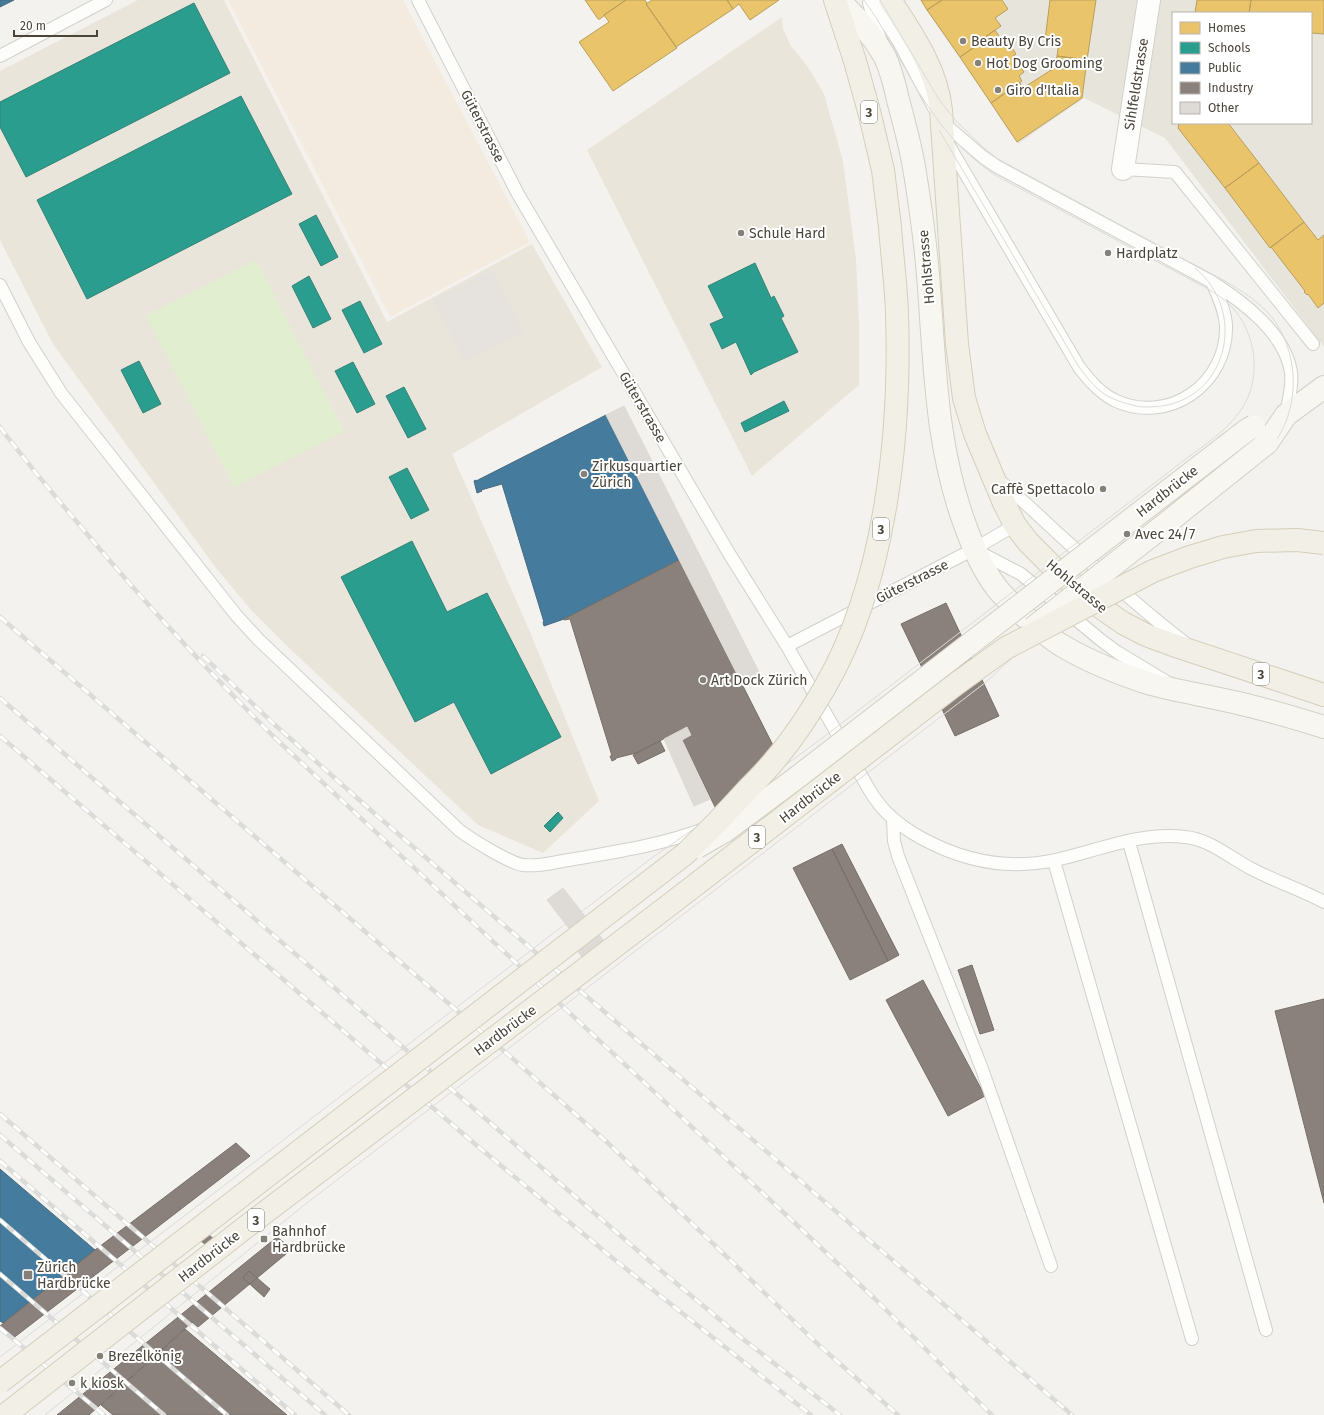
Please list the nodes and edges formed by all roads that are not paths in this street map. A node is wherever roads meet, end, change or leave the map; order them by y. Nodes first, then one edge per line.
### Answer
1 (106, 0) edge
2 (418, 0) edge
3 (835, 0) edge
4 (838, 0) edge
5 (868, 0) edge
6 (872, 0) edge
7 (890, 0) edge
8 (1149, 0) edge
9 (0, 56) edge
10 (885, 58) junction
11 (942, 120) junction
12 (1123, 169) joint
13 (1212, 282) junction
14 (0, 285) edge
15 (1313, 344) dead end
16 (1324, 387) edge
17 (1286, 415) junction
18 (993, 476) junction
19 (1015, 525) junction
20 (1324, 543) edge
21 (974, 550) junction
22 (787, 646) junction
23 (1006, 648) junction
24 (1199, 653) junction
25 (1184, 691) junction
26 (1324, 695) edge
27 (1324, 727) edge
28 (852, 759) junction
29 (893, 819) junction
30 (1129, 842) junction
31 (685, 854) junction
32 (1054, 861) junction
33 (1324, 902) edge
34 (1051, 1266) dead end
35 (1266, 1330) dead end
36 (1192, 1338) dead end
37 (0, 1382) edge
38 (6, 1415) edge

1 - 9 lane
2 - 22 lane, Güterstrasse
3 - 31 main road, Hardbrücke / 3, bridge
4 - 10 main road, Hohlstrasse
5 - 10 lane
6 - 11 lane, Hohlstrasse
7 - 11 main road, Hohlstrasse / 3
8 - 12 street, Sihlfeldstrasse
10 - 21 main road, Hohlstrasse
11 - 13 lane
11 - 13 lane
11 - 18 main road, Hohlstrasse / 3
12 - 15 lane
13 - 17 lane
14 - 28 lane
16 - 17 main road
17 - 23 main road, Hardbrücke, bridge
17 - 31 main road, Hardbrücke, bridge
18 - 19 main road, Hohlstrasse / 3
18 - 24 lane, Hohlstrasse
19 - 21 lane, Güterstrasse
19 - 24 main road, Hohlstrasse / 3
20 - 23 main road, Hardbrücke / 3, bridge
21 - 22 lane, Güterstrasse
21 - 25 lane, Hohlstrasse
21 - 25 main road, Hohlstrasse
22 - 28 lane
23 - 38 main road, Hardbrücke / 3, bridge
24 - 26 main road, Hohlstrasse / 3
25 - 27 main road, Hohlstrasse
28 - 29 lane
29 - 32 lane
29 - 34 lane
30 - 32 lane
30 - 33 lane
30 - 35 lane
31 - 37 main road, Hardbrücke / 3, bridge
32 - 36 lane

